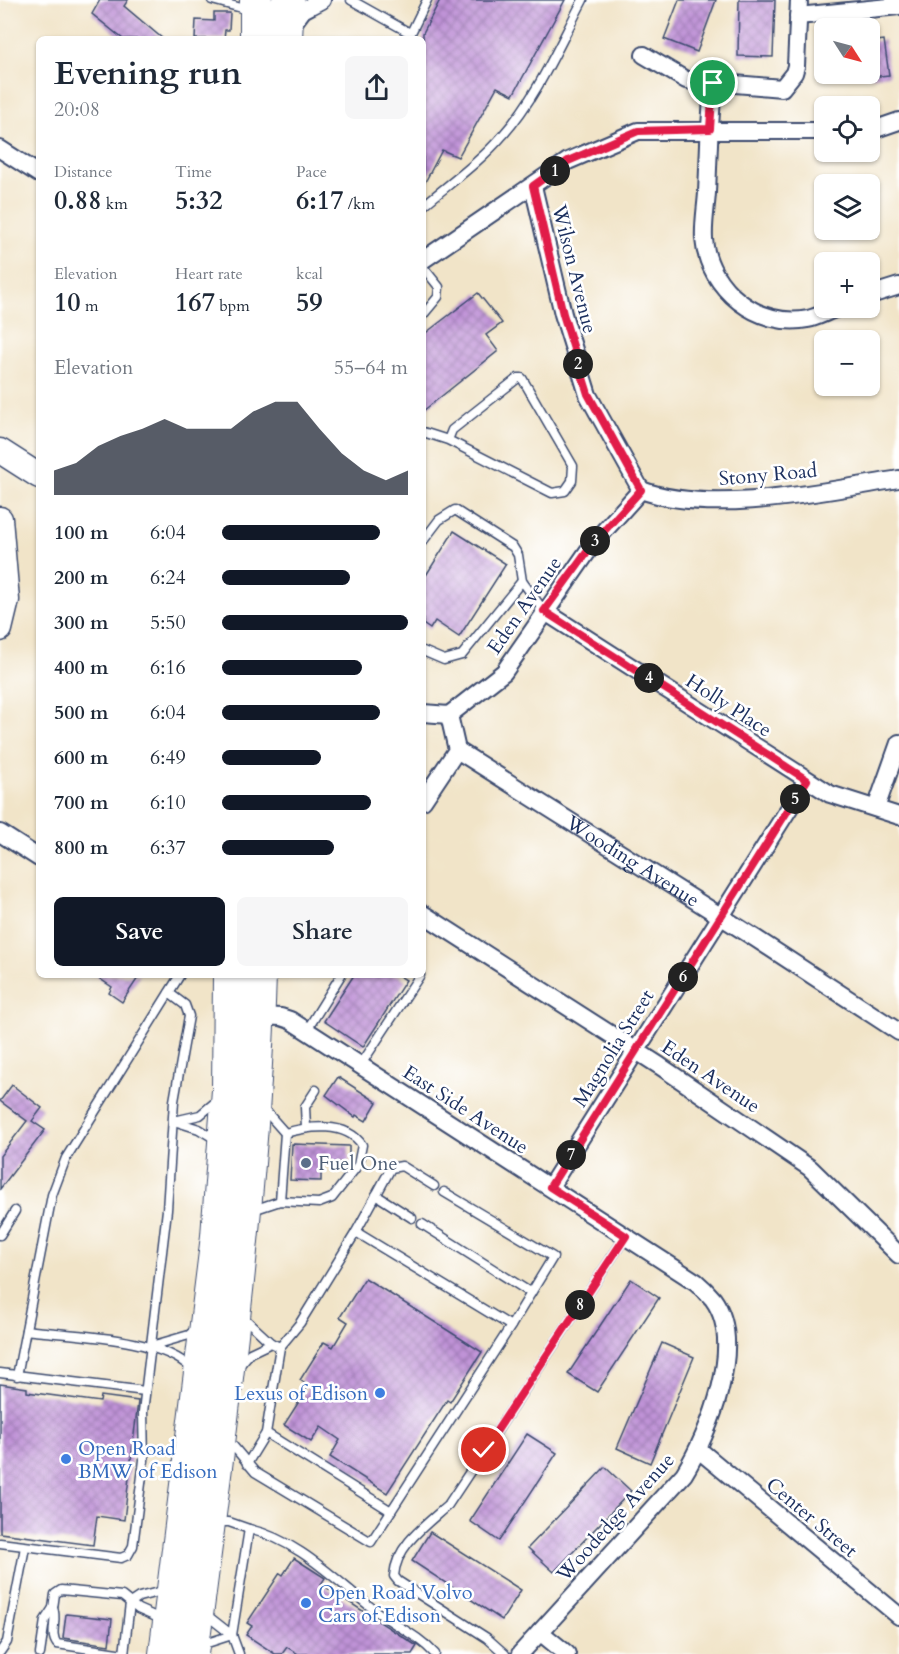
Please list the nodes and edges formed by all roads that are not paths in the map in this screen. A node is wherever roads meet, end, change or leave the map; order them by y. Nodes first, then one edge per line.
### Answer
1 (212, 0) edge
2 (288, 0) edge
3 (322, 0) edge
4 (351, 0) edge
5 (583, 0) edge
6 (424, 1) edge
7 (899, 6) edge
8 (798, 8) edge
9 (261, 22) edge
10 (409, 36) edge
11 (644, 55) dead end
12 (713, 83) junction
13 (899, 121) edge
14 (880, 128) edge
15 (710, 129) junction
16 (814, 131) edge
17 (0, 149) edge
18 (36, 171) edge
19 (533, 186) junction
20 (426, 204) edge
21 (426, 258) edge
22 (426, 271) edge
23 (899, 286) edge
24 (880, 292) edge
25 (426, 311) edge
26 (814, 317) edge
27 (426, 433) edge
28 (448, 440) junction
29 (0, 451) edge
30 (36, 474) edge
31 (899, 479) edge
32 (641, 490) junction
33 (0, 519) edge
34 (426, 537) edge
35 (522, 581) junction
36 (544, 611) junction
37 (0, 629) edge
38 (426, 652) edge
39 (449, 715) junction
40 (426, 717) edge
41 (899, 743) edge
42 (457, 750) junction
43 (807, 780) junction
44 (426, 796) edge
45 (876, 808) junction
46 (899, 816) edge
47 (0, 832) edge
48 (36, 856) edge
49 (426, 916) edge
50 (721, 916) junction
51 (178, 978) edge
52 (226, 978) edge
53 (260, 978) edge
54 (339, 978) edge
55 (418, 978) edge
56 (169, 993) junction
57 (259, 1016) junction
58 (307, 1030) junction
59 (899, 1032) edge
60 (636, 1051) junction
61 (360, 1066) junction
62 (316, 1090) dead end
63 (241, 1094) junction
64 (174, 1121) junction
65 (306, 1127) junction
66 (285, 1134) junction
67 (224, 1146) junction
68 (434, 1186) dead end
69 (550, 1187) junction
70 (444, 1192) dead end
71 (376, 1195) junction
72 (280, 1202) junction
73 (15, 1211) dead end
74 (246, 1213) junction
75 (412, 1218) dead end
76 (422, 1224) dead end
77 (356, 1232) junction
78 (0, 1235) edge
79 (626, 1236) junction
80 (899, 1255) edge
81 (531, 1293) junction
82 (236, 1310) junction
83 (205, 1323) junction
84 (511, 1326) junction
85 (26, 1330) junction
86 (276, 1345) junction
87 (151, 1346) junction
88 (726, 1358) joint
89 (0, 1373) edge
90 (17, 1376) junction
91 (214, 1377) junction
92 (146, 1390) junction
93 (221, 1430) junction
94 (266, 1433) junction
95 (699, 1450) junction
96 (247, 1464) junction
97 (391, 1511) junction
98 (209, 1521) junction
99 (249, 1529) junction
100 (0, 1546) edge
101 (25, 1547) junction
102 (173, 1589) junction
103 (130, 1603) junction
104 (52, 1608) junction
105 (197, 1608) junction
106 (899, 1616) edge
107 (169, 1622) junction
108 (540, 1632) junction
109 (232, 1635) junction
110 (0, 1652) edge
111 (183, 1652) edge
112 (40, 1654) edge
113 (124, 1654) edge
114 (240, 1654) edge
115 (435, 1654) edge
116 (505, 1654) edge
117 (520, 1654) edge
118 (567, 1654) edge

1 - 9 lane
2 - 9 highway
3 - 9 street
4 - 10 lane
5 - 20 lane
6 - 10 lane
7 - 8 street
8 - 12 street
11 - 12 street
12 - 15 street
13 - 14 street
15 - 16 street
15 - 19 street
15 - 26 street
17 - 18 street
19 - 21 street
19 - 32 street, Wilson Avenue
22 - 25 lane
23 - 24 street
27 - 28 lane
28 - 28 lane
29 - 30 street
31 - 32 street, Stony Road
32 - 36 street, Eden Avenue
33 - 37 street
34 - 35 lane
35 - 36 lane
35 - 38 lane
36 - 39 street, Eden Avenue
36 - 43 street, Holly Place
39 - 40 street
39 - 42 street
41 - 45 street
42 - 44 street
42 - 50 street, Wooding Avenue
43 - 45 street, Holly Place
43 - 50 street, Magnolia Street
45 - 46 street, Holly Place
47 - 48 street
49 - 60 street, Eden Avenue
50 - 59 street, Wooding Avenue
50 - 60 street, Magnolia Street
51 - 56 lane
52 - 63 highway
53 - 57 highway
54 - 58 lane
55 - 61 lane
56 - 64 lane
56 - 85 lane
57 - 58 street, East Side Avenue
57 - 63 highway
58 - 61 street, East Side Avenue
60 - 69 street, Magnolia Street
60 - 80 street, Eden Avenue
61 - 69 street, East Side Avenue
62 - 65 lane
63 - 64 lane
63 - 66 lane
63 - 67 highway
63 - 74 highway
64 - 67 lane
64 - 87 lane
65 - 66 lane
65 - 72 lane
66 - 72 lane
67 - 83 highway
68 - 71 lane
69 - 79 street, East Side Avenue
70 - 81 lane
71 - 75 lane
71 - 77 lane
72 - 74 lane
73 - 78 lane
74 - 82 highway
76 - 81 lane
77 - 84 lane
77 - 86 lane
79 - 88 street, East Side Avenue
79 - 116 lane
81 - 84 lane
82 - 86 lane
82 - 91 highway
83 - 87 lane
83 - 91 highway
84 - 97 lane
85 - 87 lane
85 - 90 lane
86 - 91 lane
86 - 94 lane
87 - 91 lane
87 - 92 lane
88 - 95 street, Woodedge Avenue
89 - 90 lane
90 - 92 lane
91 - 93 highway
91 - 102 highway
92 - 101 lane
93 - 96 lane
93 - 98 highway
94 - 96 lane
94 - 97 lane
95 - 106 street, Center Street
95 - 108 street, Woodedge Avenue
96 - 97 lane
98 - 99 lane
98 - 105 highway
99 - 109 lane
99 - 115 lane
100 - 101 lane
101 - 110 lane
102 - 103 lane
102 - 107 highway
103 - 104 lane
103 - 107 lane
103 - 113 lane
104 - 112 lane
104 - 113 lane
105 - 109 lane
105 - 111 highway
107 - 111 highway
108 - 117 street, Woodedge Avenue
108 - 118 street
109 - 111 lane
109 - 114 lane

